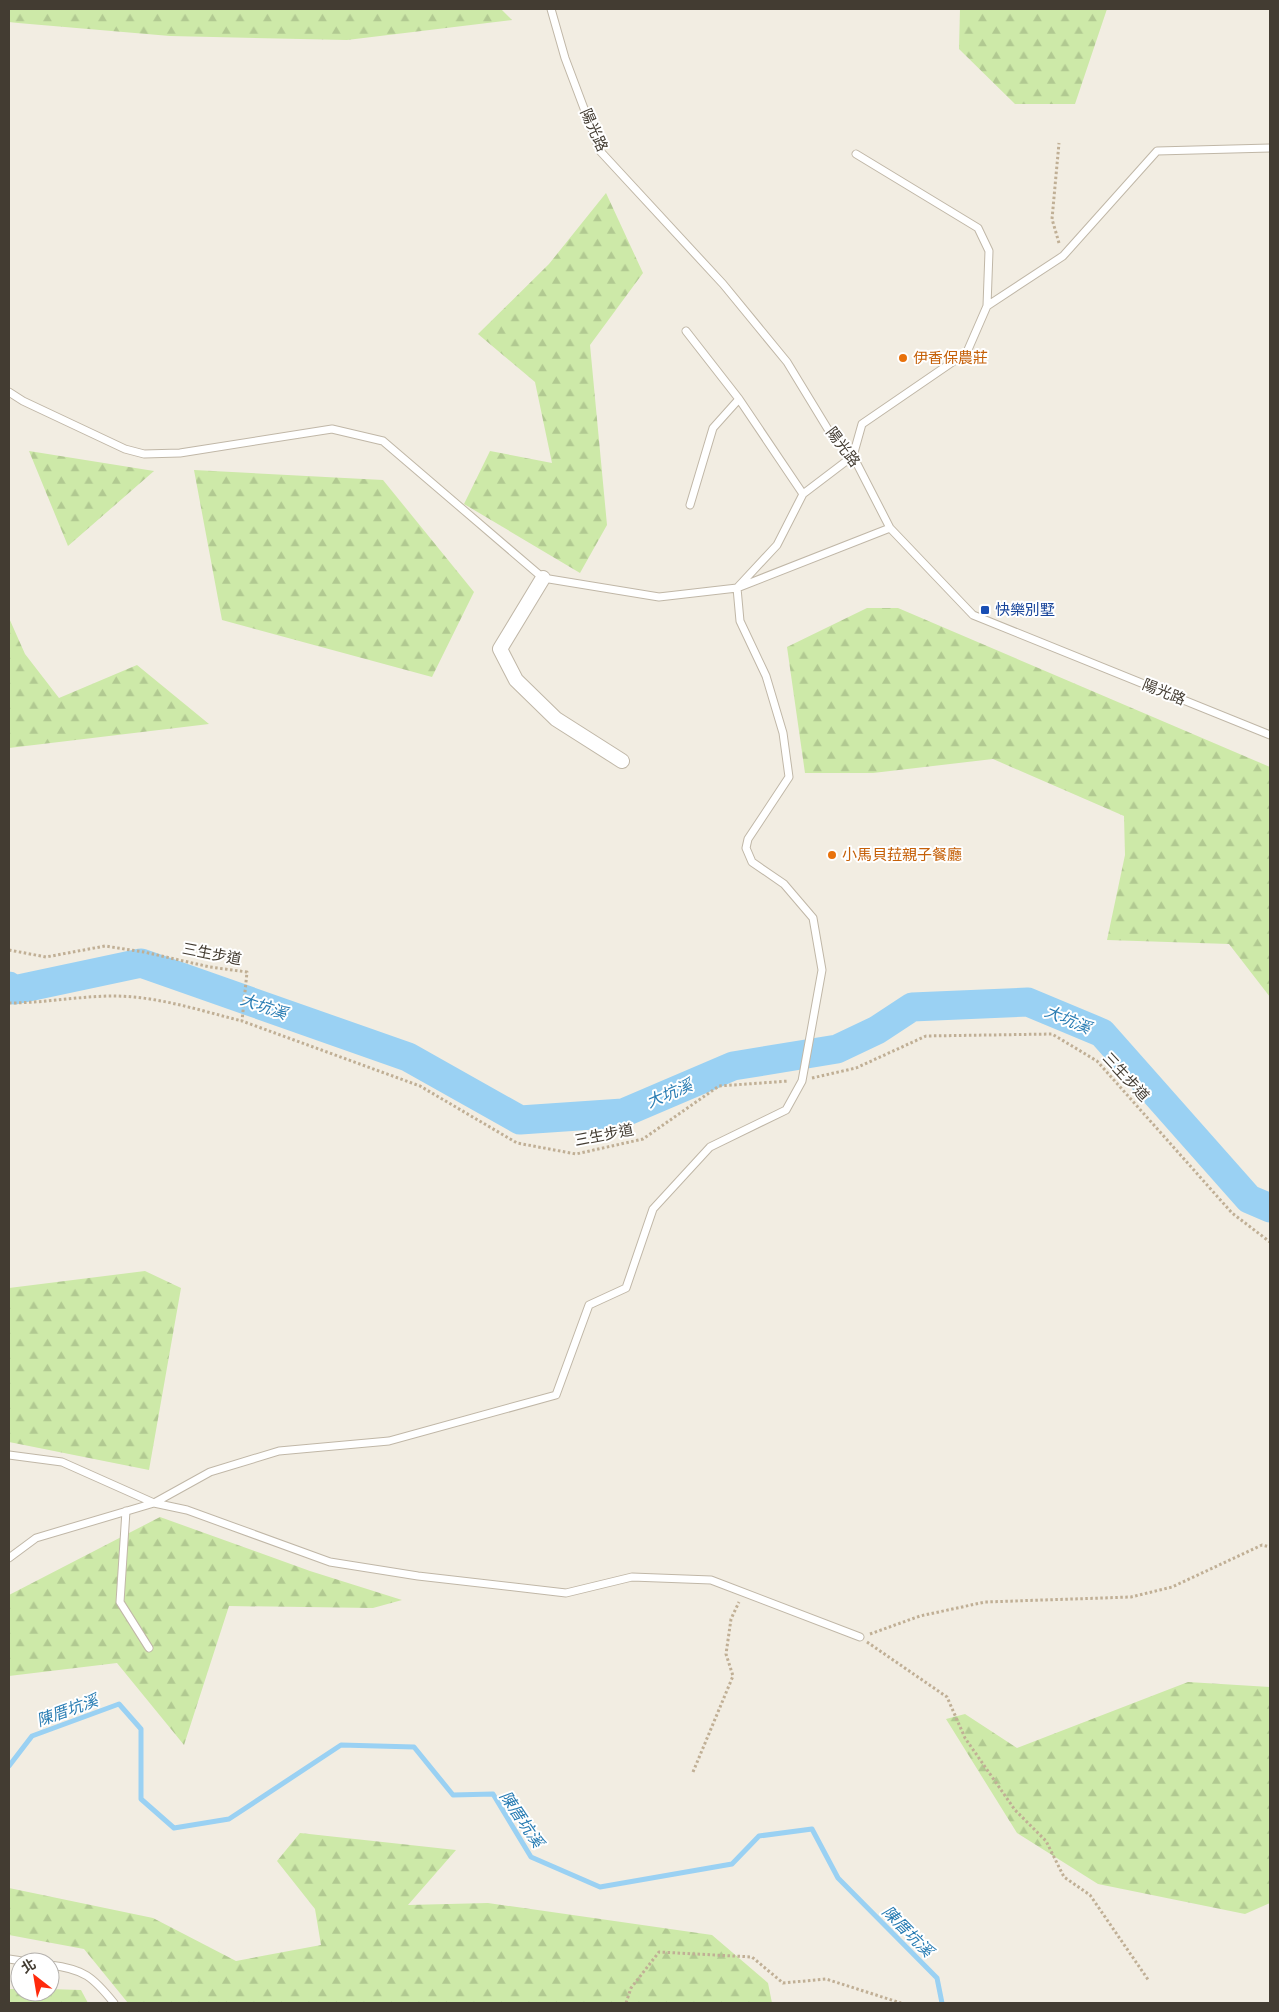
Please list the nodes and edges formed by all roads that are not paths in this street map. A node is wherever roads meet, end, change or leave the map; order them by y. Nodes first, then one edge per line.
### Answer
1 (551, 9) edge
2 (1270, 148) edge
3 (856, 154) dead end
4 (987, 306) junction
5 (686, 331) dead end
6 (9, 392) edge
7 (739, 399) junction
8 (853, 456) junction
9 (803, 494) junction
10 (690, 505) dead end
11 (890, 528) junction
12 (543, 578) junction
13 (737, 588) junction
14 (1270, 736) edge
15 (622, 761) dead end
16 (9, 1455) edge
17 (154, 1503) junction
18 (126, 1511) junction
19 (9, 1558) edge
20 (860, 1637) road end
21 (149, 1648) dead end
22 (60, 1966) edge
23 (114, 2003) edge

1 - 8 lane, 陽光路
2 - 4 lane
3 - 4 lane
4 - 8 lane
5 - 7 lane
6 - 12 lane
7 - 9 lane
7 - 10 lane
8 - 9 lane
8 - 11 lane, 陽光路
9 - 13 lane
11 - 13 lane
11 - 14 lane, 陽光路
12 - 13 lane
12 - 15 street
13 - 17 lane
16 - 17 lane
17 - 18 lane
17 - 20 lane
18 - 19 lane
18 - 21 lane
22 - 23 lane

